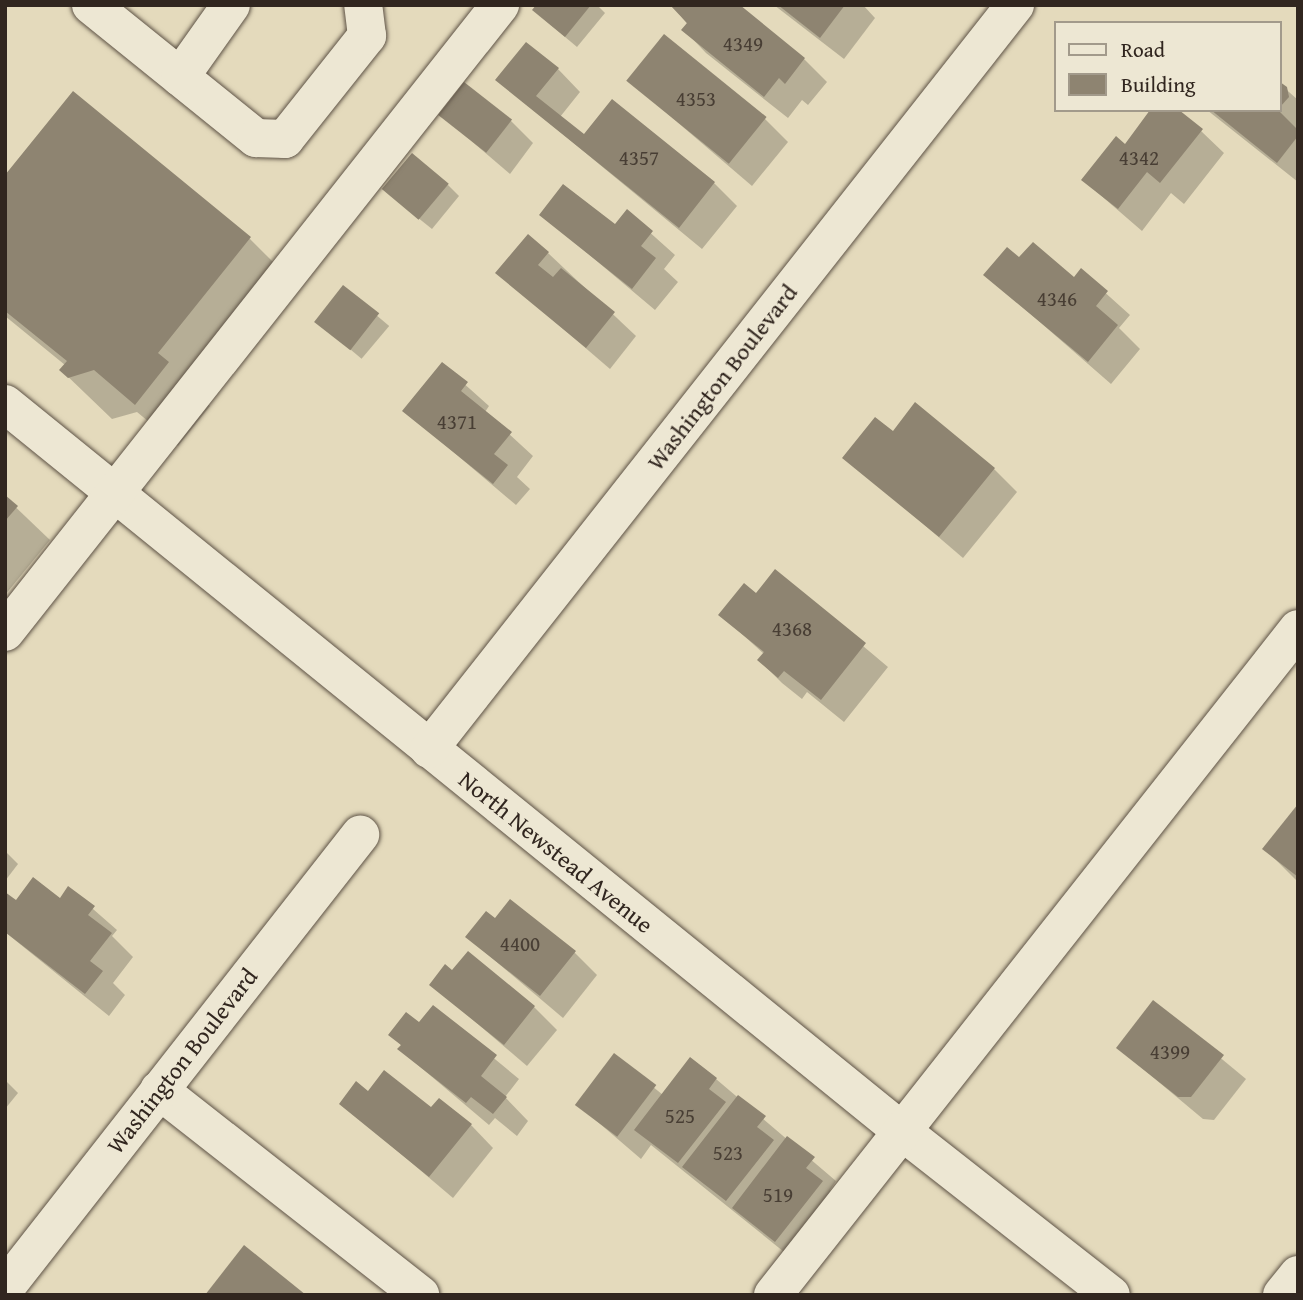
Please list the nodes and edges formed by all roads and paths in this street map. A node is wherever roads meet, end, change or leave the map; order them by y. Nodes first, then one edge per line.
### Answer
1 (91, 5) edge
2 (231, 5) edge
3 (363, 5) edge
4 (499, 5) edge
5 (1016, 5) edge
6 (180, 77) junction
7 (5, 404) edge
8 (116, 492) junction
9 (1298, 629) edge
10 (5, 632) edge
11 (429, 749) junction
12 (360, 835) dead end
13 (159, 1090) junction
14 (903, 1132) junction
15 (1298, 1275) edge
16 (5, 1288) edge
17 (420, 1295) edge
18 (773, 1295) edge
19 (1111, 1295) edge
20 (1282, 1295) edge

1 - 6 street
2 - 6 street
3 - 6 street
4 - 8 street
5 - 11 street, Washington Boulevard
7 - 8 street, North Newstead Avenue
8 - 10 street
8 - 11 street, North Newstead Avenue
9 - 14 street
11 - 14 street, North Newstead Avenue
12 - 13 street, Washington Boulevard
13 - 16 street, Washington Boulevard
13 - 17 street
14 - 18 street
14 - 19 street, North Newstead Avenue
15 - 20 street

